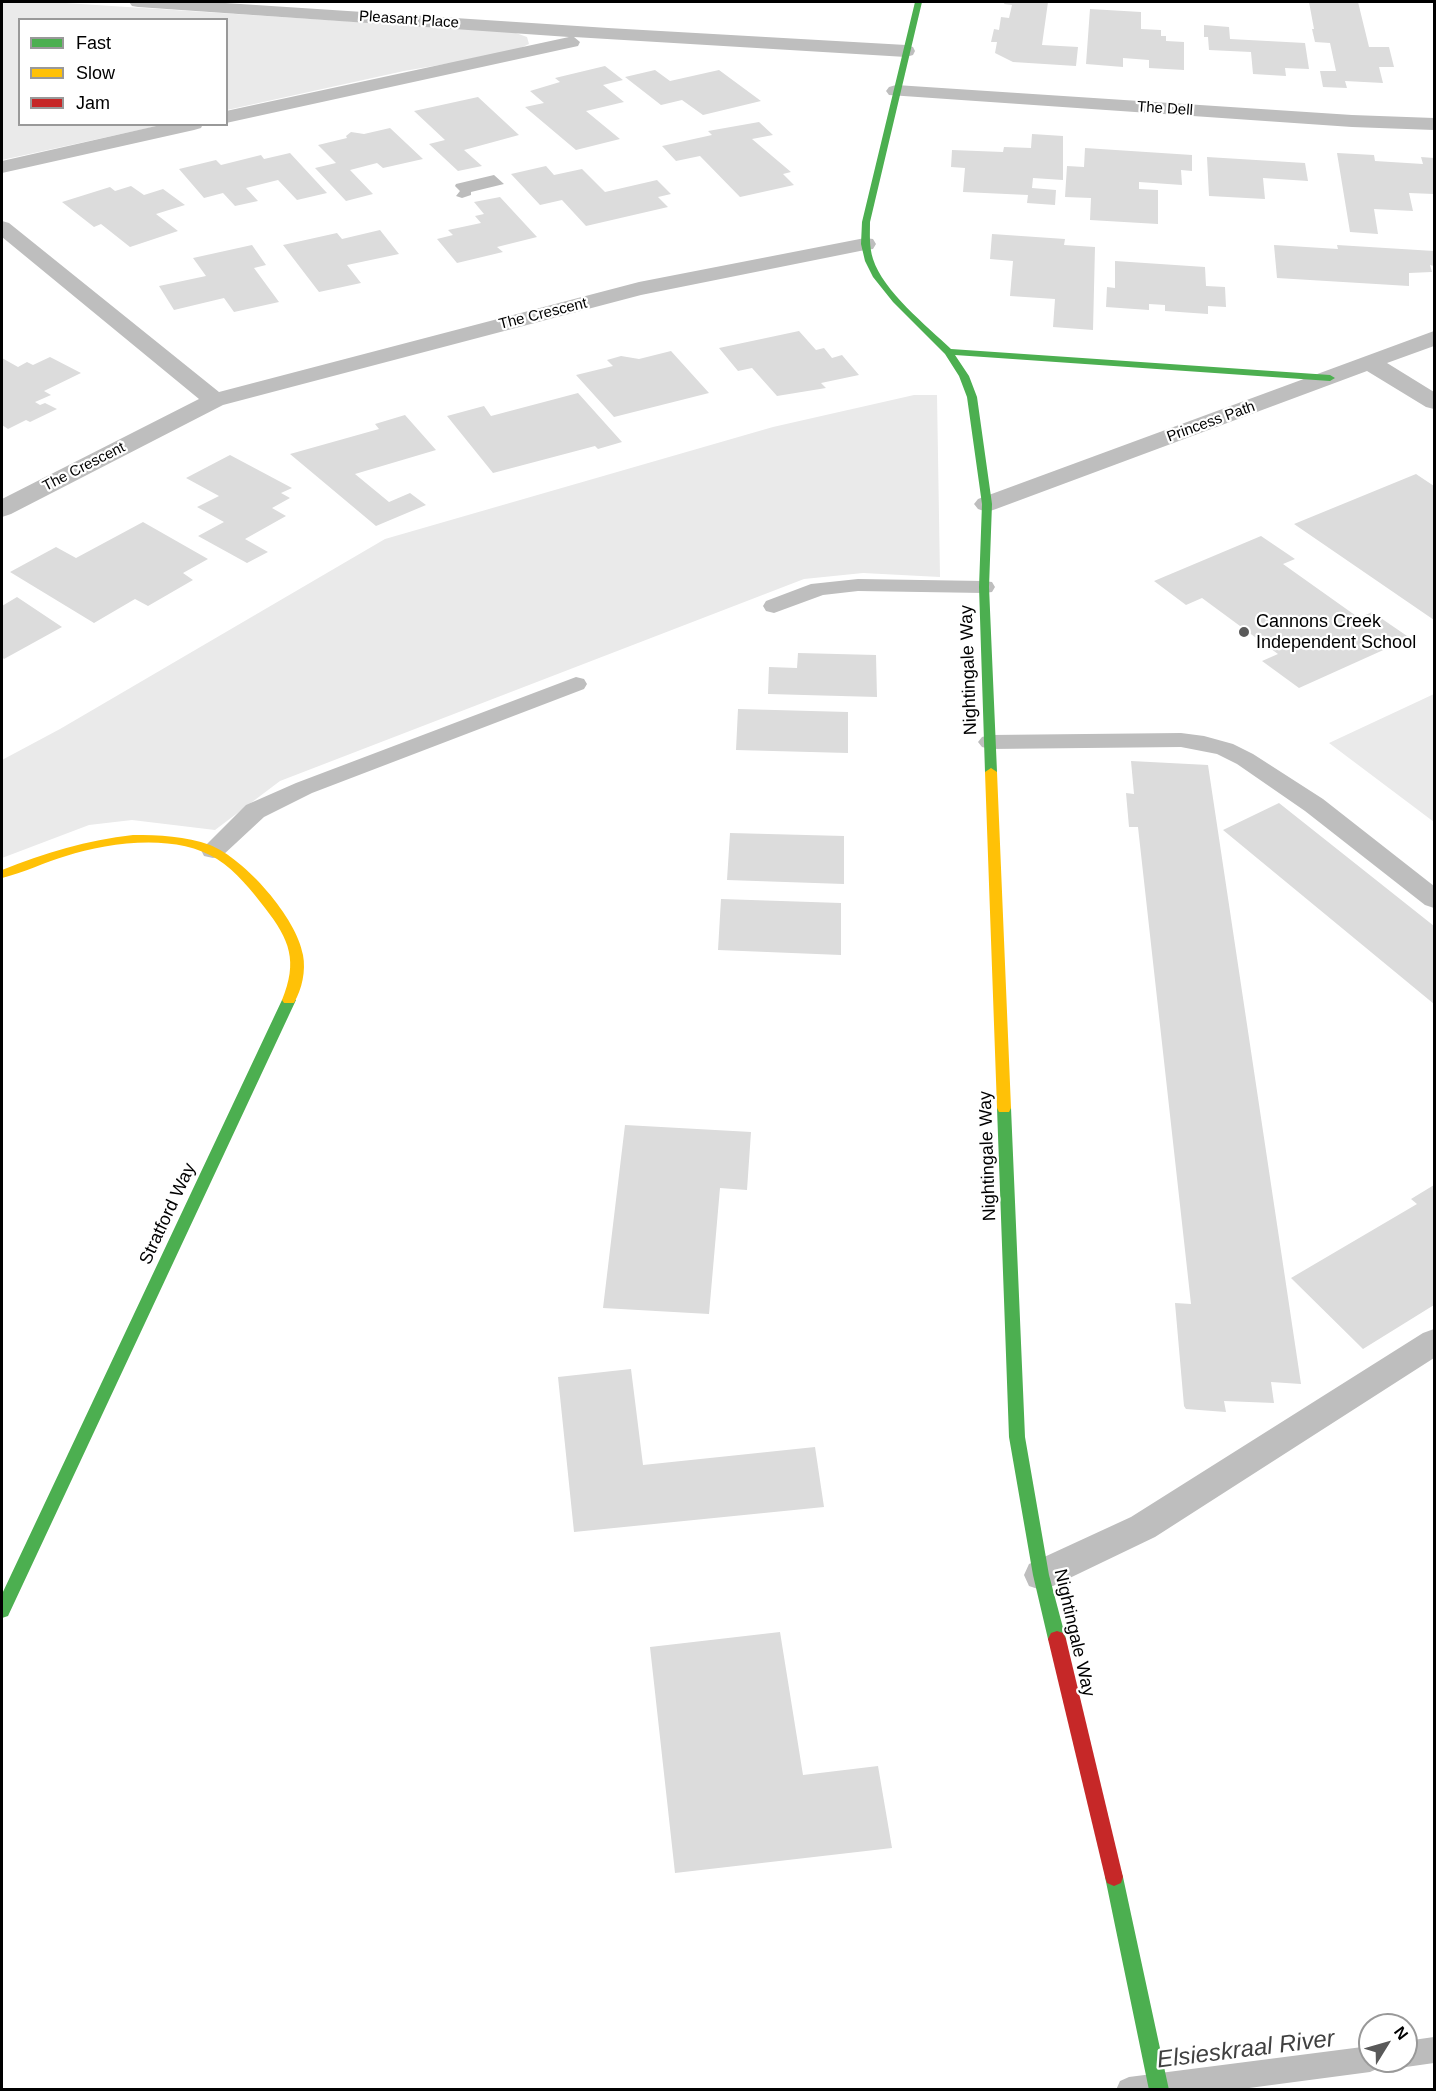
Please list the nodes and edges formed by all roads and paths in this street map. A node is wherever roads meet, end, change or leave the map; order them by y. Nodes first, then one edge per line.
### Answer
1 (138, 2) edge
2 (918, 2) edge
3 (608, 34) junction
4 (906, 51) junction
5 (897, 92) junction
6 (228, 117) edge
7 (1434, 124) edge
8 (185, 126) edge
9 (2, 167) edge
10 (2, 227) edge
11 (865, 244) junction
12 (1434, 338) edge
13 (948, 352) junction
14 (1370, 363) junction
15 (1330, 378) junction
16 (215, 400) junction
17 (1434, 402) edge
18 (987, 504) junction
19 (2, 508) edge
20 (984, 587) junction
21 (774, 606) dead end
22 (576, 684) dead end
23 (990, 741) junction
24 (213, 850) junction
25 (2, 874) edge
26 (1434, 899) edge
27 (1434, 1342) edge
28 (1041, 1575) junction
29 (2, 1611) edge
30 (1159, 2090) edge

1 - 3 street, Pleasant Place
2 - 4 street
3 - 4 street, Pleasant Place
3 - 6 street, Pleasant Place
4 - 5 street
5 - 7 street, The Dell
5 - 11 street
8 - 9 street
10 - 16 street
11 - 13 street, Nightingale Way
11 - 16 street, The Crescent
12 - 14 street, Princess Path
13 - 15 street
13 - 18 street, Nightingale Way
14 - 15 street, Princess Path
14 - 17 street
15 - 18 street, Princess Path
16 - 19 street, The Crescent
18 - 20 street, Nightingale Way
20 - 21 lane
20 - 23 street, Nightingale Way
22 - 24 lane
23 - 26 lane
23 - 28 street, Nightingale Way
24 - 25 street
24 - 29 street, Stratford Way
27 - 28 lane
28 - 30 street, Nightingale Way

